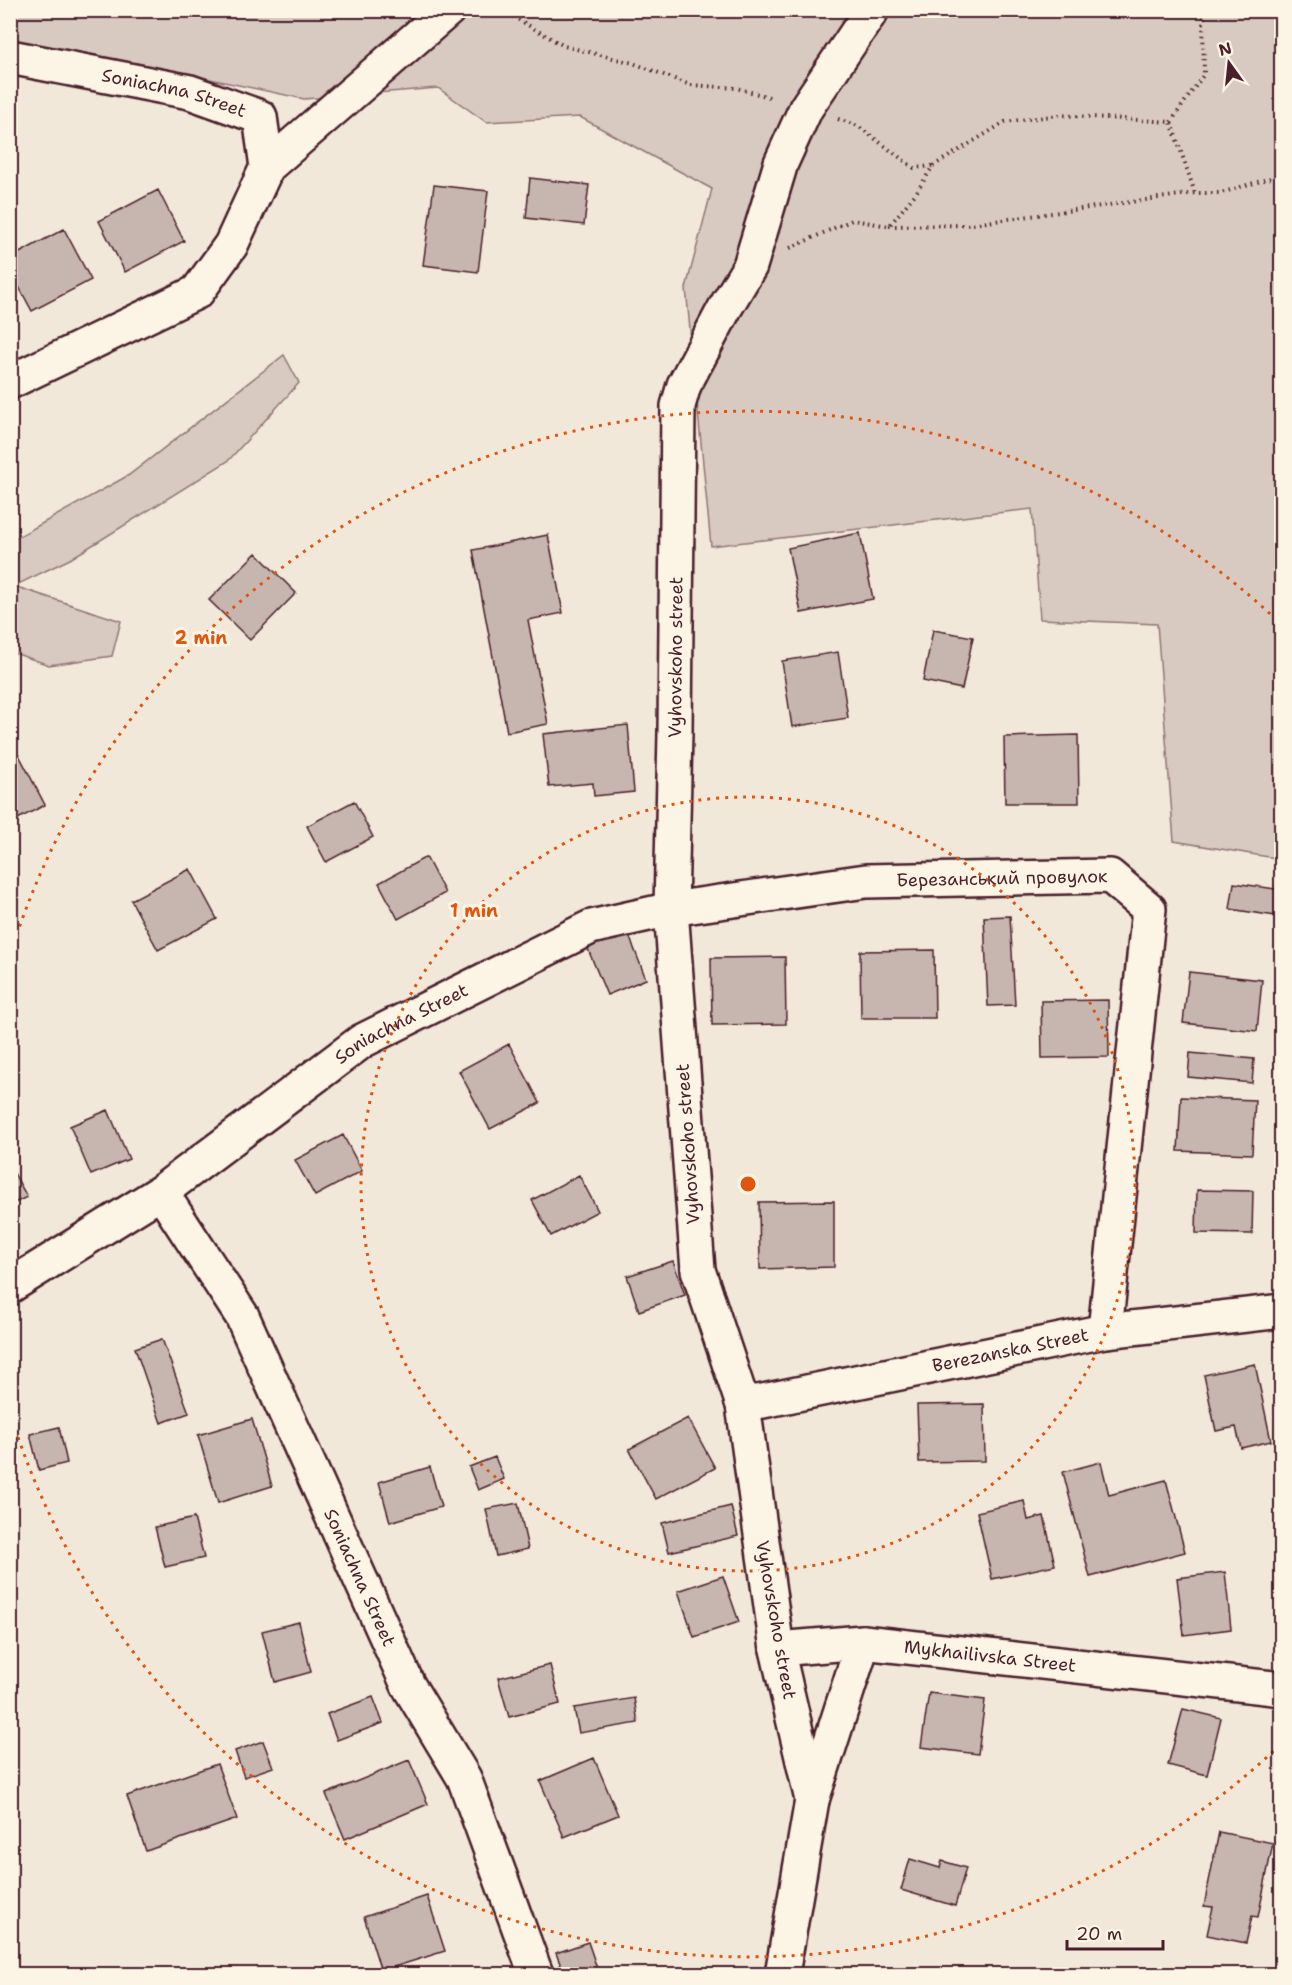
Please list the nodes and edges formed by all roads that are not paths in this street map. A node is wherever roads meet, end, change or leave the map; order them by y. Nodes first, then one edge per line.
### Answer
1 (448, 10) edge
2 (872, 10) edge
3 (10, 57) edge
4 (267, 167) junction
5 (10, 382) edge
6 (671, 909) junction
7 (161, 1192) junction
8 (10, 1286) edge
9 (1281, 1311) edge
10 (1105, 1330) junction
11 (743, 1405) junction
12 (863, 1642) junction
13 (777, 1649) junction
14 (1281, 1689) edge
15 (812, 1800) junction
16 (536, 1974) edge
17 (782, 1974) edge

1 - 4 street
2 - 6 street, Vyhovskoho street
3 - 4 street, Soniachna Street
4 - 5 street
6 - 7 street, Soniachna Street
6 - 10 street, Березанський провулок
6 - 11 street, Vyhovskoho street
7 - 8 street, Soniachna Street
7 - 16 street, Soniachna Street
9 - 10 street, Berezanska Street
10 - 11 street, Berezanska Street
11 - 13 street, Vyhovskoho street
12 - 13 street, Mykhailivska Street
12 - 14 street, Mykhailivska Street
12 - 15 street
13 - 15 street, Vyhovskoho street
15 - 17 street, Vyhovskoho street

